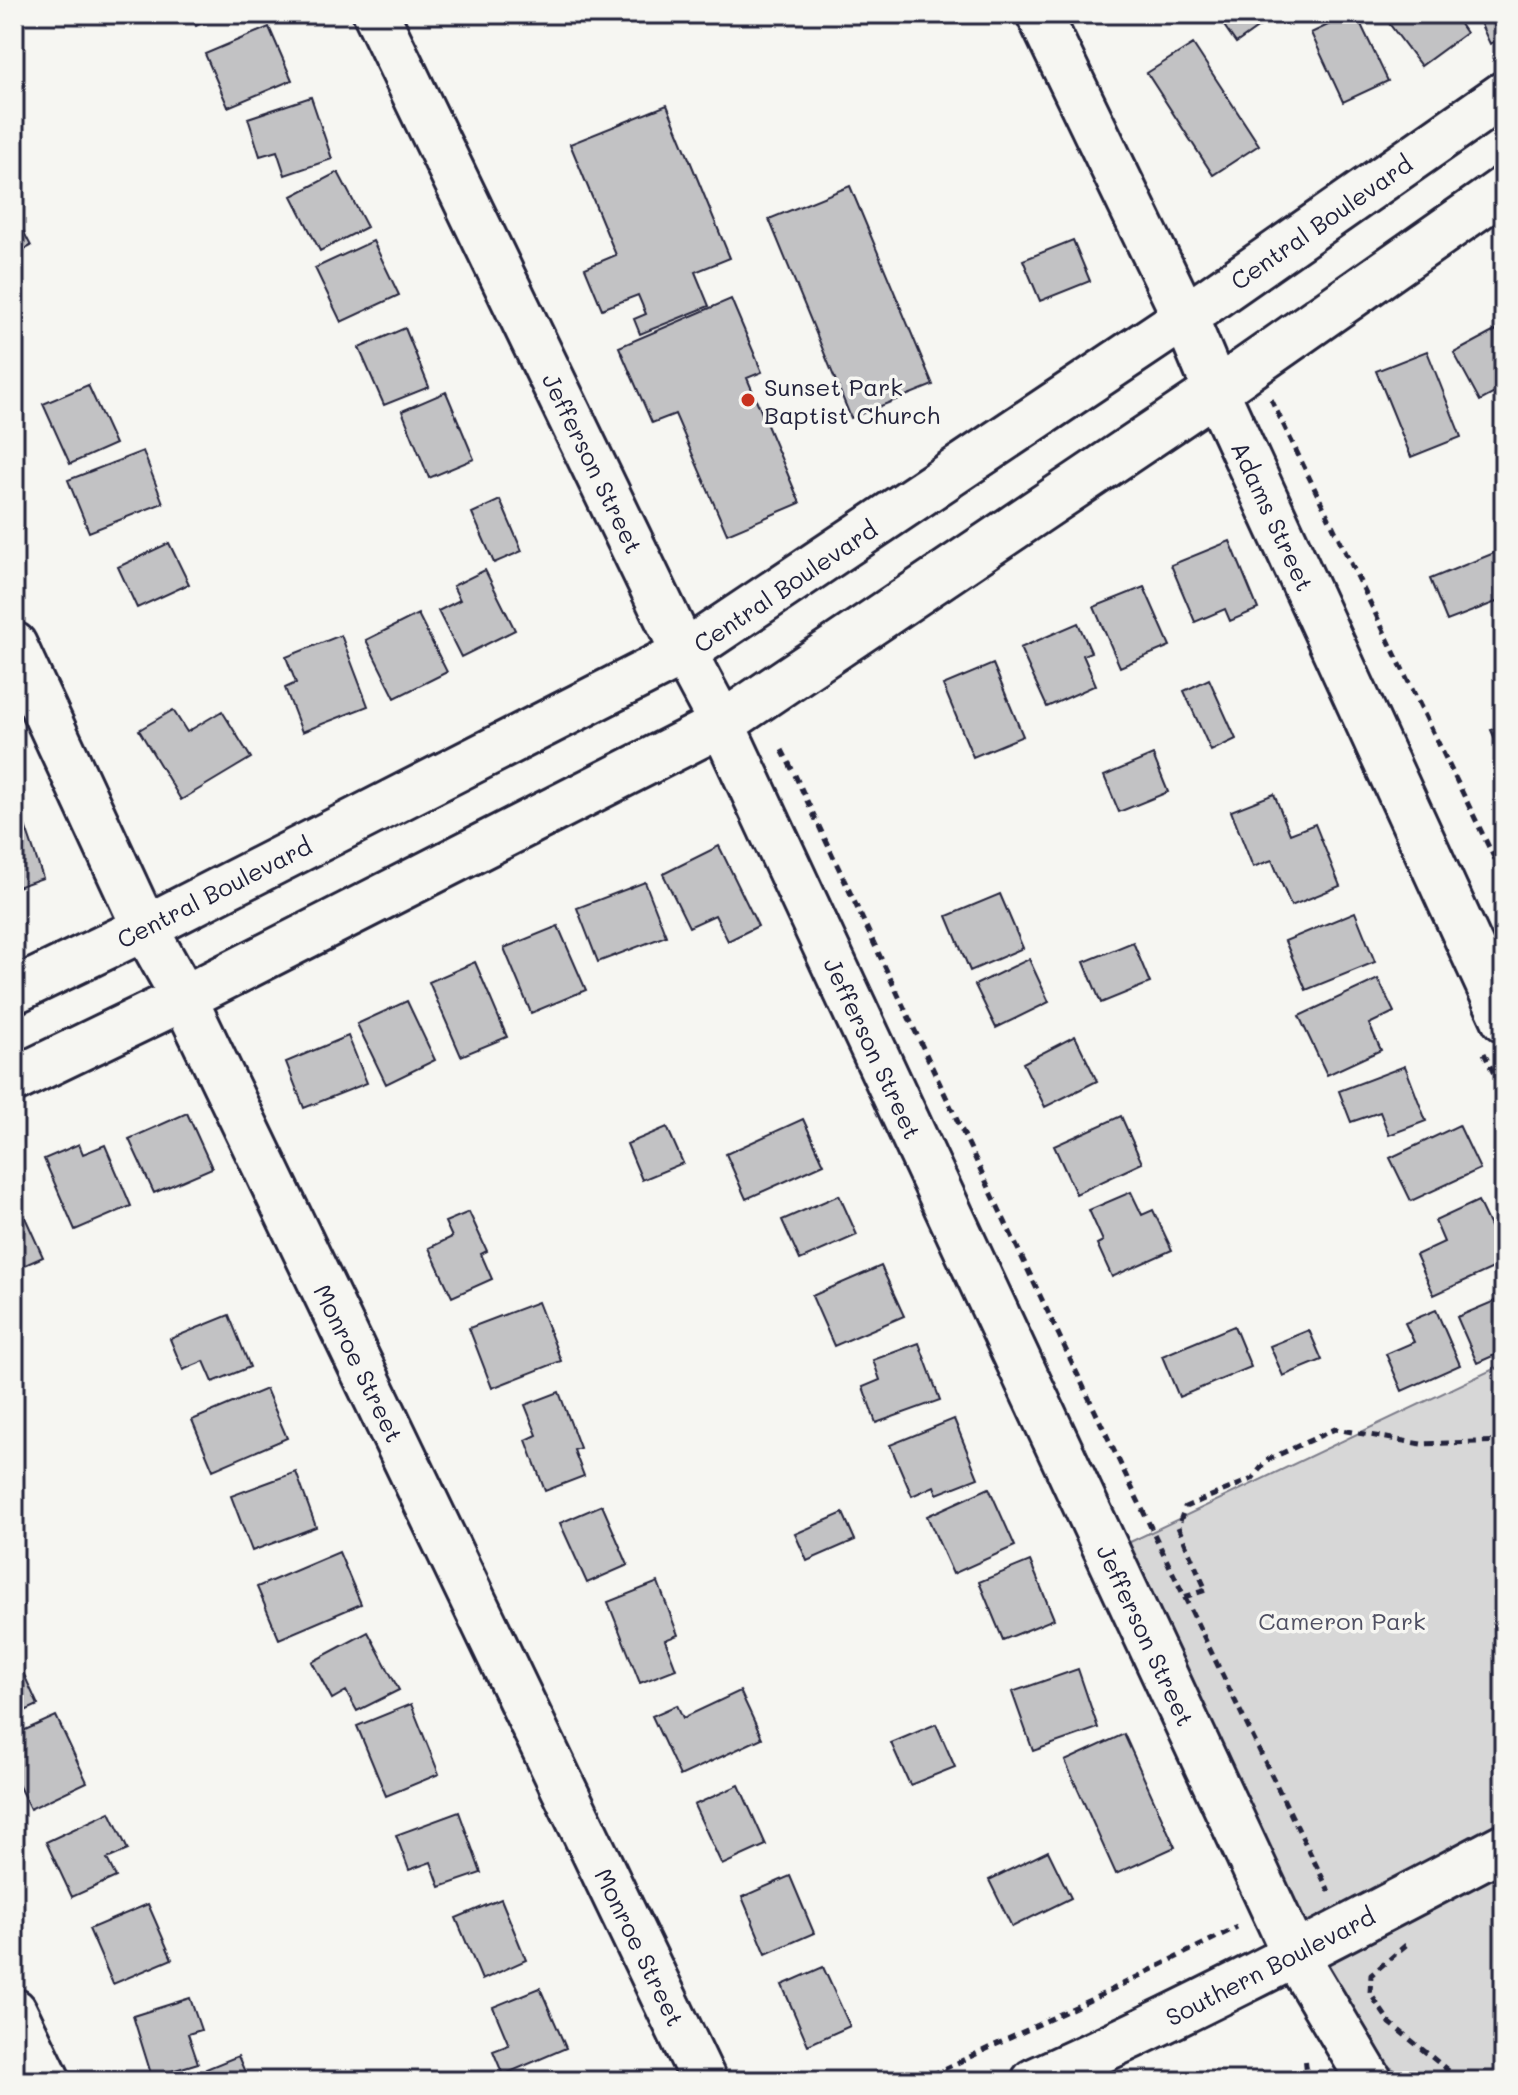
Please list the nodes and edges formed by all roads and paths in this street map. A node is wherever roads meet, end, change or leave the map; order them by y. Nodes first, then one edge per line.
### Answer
1 (376, 14) edge
2 (1039, 14) edge
3 (1504, 94) edge
4 (1504, 189) edge
5 (1185, 317) junction
6 (1266, 388) dead end
7 (1216, 391) junction
8 (14, 645) edge
9 (684, 653) junction
10 (722, 724) junction
11 (776, 739) dead end
12 (1504, 878) edge
13 (145, 928) junction
14 (14, 991) edge
15 (184, 998) junction
16 (1491, 1030) edge
17 (14, 1080) edge
18 (1504, 1095) edge
19 (1504, 1441) edge
20 (1184, 1597) junction
21 (1504, 1846) edge
22 (1341, 1882) dead end
23 (1242, 1924) dead end
24 (1409, 1943) dead end
25 (1295, 1955) junction
26 (14, 2011) edge
27 (48, 2081) edge
28 (704, 2081) edge
29 (919, 2081) edge
30 (1034, 2081) edge
31 (1370, 2081) edge
32 (1461, 2081) edge

1 - 9 street, Jefferson Street
2 - 5 street, Adams Street
3 - 5 street, Central Boulevard
4 - 7 street
5 - 7 street, Adams Street
5 - 9 street, Central Boulevard
6 - 12 path
7 - 10 street
7 - 16 street, Adams Street
8 - 13 street, Monroe Street
9 - 10 street, Jefferson Street
9 - 13 street, Central Boulevard
10 - 15 street
10 - 25 street, Jefferson Street
11 - 20 path
13 - 14 street, Central Boulevard
13 - 15 street, Monroe Street
15 - 17 street
15 - 28 street, Monroe Street
16 - 18 path
19 - 20 path
20 - 22 path
21 - 25 street, Southern Boulevard
23 - 29 path
24 - 32 path
25 - 30 street, Southern Boulevard
25 - 31 street, Jefferson Street
26 - 27 street

